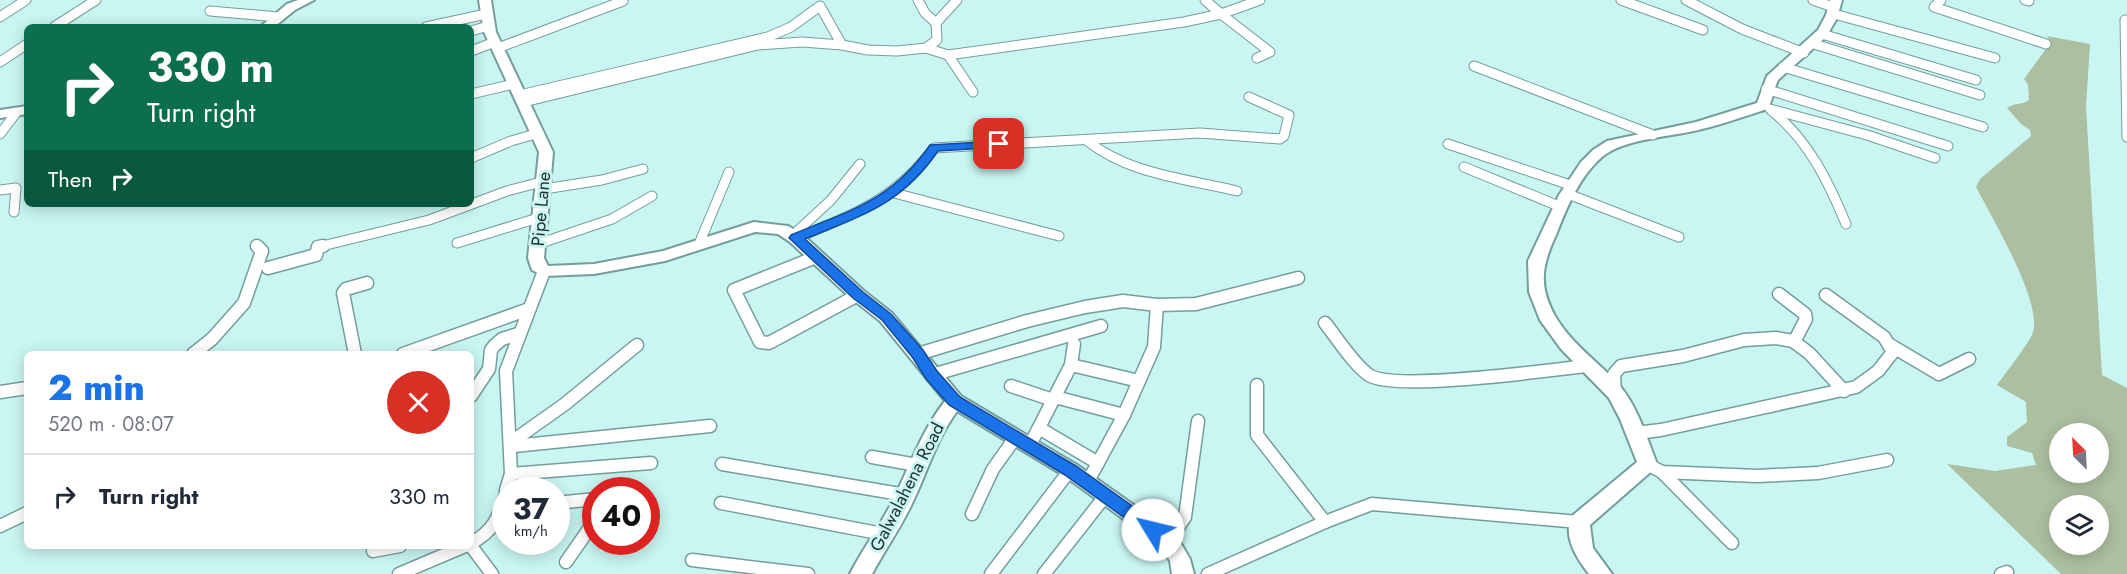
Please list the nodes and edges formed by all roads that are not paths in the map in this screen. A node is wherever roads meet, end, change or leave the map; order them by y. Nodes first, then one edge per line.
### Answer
1 (27, 0) edge
2 (96, 0) edge
3 (308, 0) edge
4 (918, 0) edge
5 (957, 0) edge
6 (1205, 0) edge
7 (1260, 0) edge
8 (1622, 0) edge
9 (1686, 0) edge
10 (1813, 0) edge
11 (1941, 0) edge
12 (623, 1) edge
13 (1248, 2) edge
14 (822, 3) edge
15 (1834, 7) edge
16 (210, 11) dead end
17 (486, 13) edge
18 (1221, 14) junction
19 (0, 17) edge
20 (278, 17) junction
21 (2126, 21) dead end
22 (936, 23) junction
23 (59, 24) edge
24 (270, 24) edge
25 (439, 24) edge
26 (474, 27) edge
27 (1702, 30) dead end
28 (1813, 44) junction
29 (2046, 44) dead end
30 (496, 45) junction
31 (842, 45) junction
32 (24, 46) edge
33 (926, 48) junction
34 (474, 50) edge
35 (948, 55) junction
36 (1257, 58) dead end
37 (1995, 58) dead end
38 (0, 62) edge
39 (1474, 66) dead end
40 (1783, 67) junction
41 (1976, 80) dead end
42 (1766, 89) junction
43 (973, 92) dead end
44 (519, 93) junction
45 (474, 94) edge
46 (1980, 95) dead end
47 (1249, 97) dead end
48 (1766, 108) junction
49 (21, 111) edge
50 (0, 114) edge
51 (1983, 127) dead end
52 (539, 133) junction
53 (0, 134) edge
54 (1653, 135) junction
55 (2127, 137) edge
56 (1086, 140) junction
57 (1448, 144) dead end
58 (1948, 146) dead end
59 (474, 157) edge
60 (1935, 158) dead end
61 (860, 164) dead end
62 (1464, 167) dead end
63 (643, 169) dead end
64 (729, 172) dead end
65 (544, 185) junction
66 (0, 190) edge
67 (1237, 191) dead end
68 (894, 193) junction
69 (652, 196) dead end
70 (1568, 196) junction
71 (474, 203) edge
72 (464, 207) edge
73 (14, 212) dead end
74 (541, 217) junction
75 (1846, 224) dead end
76 (1059, 236) dead end
77 (794, 237) junction
78 (1679, 237) dead end
79 (457, 243) dead end
80 (538, 244) junction
81 (699, 244) junction
82 (256, 245) dead end
83 (816, 257) junction
84 (268, 268) dead end
85 (544, 270) junction
86 (1298, 278) dead end
87 (367, 283) dead end
88 (1779, 294) dead end
89 (858, 295) junction
90 (1826, 295) dead end
91 (1157, 305) junction
92 (529, 309) junction
93 (1325, 323) dead end
94 (1101, 326) dead end
95 (518, 334) junction
96 (1794, 342) junction
97 (1074, 344) dead end
98 (637, 345) dead end
99 (1890, 345) junction
100 (197, 351) edge
101 (354, 351) edge
102 (411, 351) edge
103 (918, 354) junction
104 (1969, 359) dead end
105 (1071, 365) junction
106 (1587, 366) junction
107 (932, 375) junction
108 (1139, 381) junction
109 (1257, 385) dead end
110 (1011, 386) dead end
111 (24, 388) edge
112 (1844, 391) junction
113 (0, 392) edge
114 (474, 392) edge
115 (1615, 393) junction
116 (1054, 398) junction
117 (955, 401) junction
118 (1124, 415) junction
119 (1198, 421) dead end
120 (710, 426) dead end
121 (1039, 428) junction
122 (1636, 433) junction
123 (1022, 442) junction
124 (510, 443) junction
125 (872, 457) dead end
126 (1887, 460) dead end
127 (651, 463) dead end
128 (1098, 463) junction
129 (722, 464) dead end
130 (1647, 464) junction
131 (917, 465) junction
132 (1070, 470) junction
133 (1662, 472) junction
134 (511, 474) junction
135 (510, 477) edge
136 (1087, 483) junction
137 (906, 495) junction
138 (1106, 495) junction
139 (721, 503) dead end
140 (24, 514) edge
141 (972, 514) dead end
142 (1325, 522) junction
143 (1579, 522) junction
144 (0, 526) edge
145 (492, 529) edge
146 (883, 534) junction
147 (582, 539) edge
148 (1169, 541) junction
149 (474, 543) edge
150 (1732, 543) dead end
151 (384, 549) edge
152 (458, 549) edge
153 (474, 549) edge
154 (374, 551) dead end
155 (692, 560) dead end
156 (566, 562) dead end
157 (399, 574) edge
158 (492, 574) edge
159 (808, 574) edge
160 (861, 574) edge
161 (991, 574) edge
162 (1044, 574) edge
163 (1183, 574) edge
164 (1208, 574) edge
165 (1600, 574) edge

1 - 19 street
2 - 23 street
3 - 20 street
4 - 22 street
5 - 22 street
6 - 18 street
7 - 13 street
8 - 27 street
9 - 28 street
10 - 15 street
11 - 29 street
12 - 30 street
13 - 18 street
14 - 31 street
14 - 44 street
15 - 28 street
15 - 37 street
16 - 20 street
17 - 25 street
17 - 26 street
17 - 30 street, Pipe Lane
18 - 35 street
18 - 36 street
20 - 24 street
21 - 55 street
22 - 33 street
28 - 40 street
28 - 41 street
28 - 46 street
30 - 34 street
30 - 44 street, Pipe Lane
31 - 33 street
31 - 44 street
32 - 38 street
33 - 35 street
35 - 43 street
39 - 54 street
40 - 42 street
40 - 51 street
42 - 48 street
42 - 58 street
44 - 45 street
44 - 52 street, Pipe Lane
47 - 56 street
48 - 54 street
48 - 60 street
48 - 75 street
49 - 50 street
49 - 53 street
52 - 59 street
52 - 65 street, Pipe Lane
54 - 70 street
56 - 67 street
56 - 68 street
57 - 70 street
61 - 77 street
62 - 70 street
63 - 65 street
64 - 81 street
65 - 71 street
65 - 74 street, Pipe Lane
66 - 73 street
68 - 76 street
68 - 77 street
69 - 80 street
70 - 78 street
70 - 106 street
72 - 84 street
74 - 79 street
74 - 80 street, Pipe Lane
77 - 81 street
77 - 83 street
80 - 85 street, Pipe Lane
81 - 85 street
82 - 100 street
83 - 89 street
83 - 89 street
85 - 92 street, Pipe Lane
86 - 91 street
87 - 101 street
88 - 96 street
89 - 103 street
90 - 99 street
91 - 103 street
91 - 108 street
92 - 95 street, Pipe Lane
92 - 102 street
93 - 106 street
94 - 107 street
95 - 114 street
95 - 124 street, Pipe Lane
96 - 112 street
96 - 115 street
97 - 105 street
98 - 124 street
99 - 104 street
99 - 112 street
103 - 107 street
105 - 108 street
105 - 116 street
106 - 115 street
107 - 117 street
108 - 118 street
109 - 142 street
110 - 116 street
111 - 113 street
112 - 122 street
115 - 122 street
116 - 118 street
116 - 121 street
117 - 123 street
117 - 131 street, Galwalahena Road
118 - 128 street
119 - 148 street
120 - 124 street
121 - 123 street
121 - 128 street
122 - 130 street
123 - 132 street
123 - 141 street
124 - 134 street, Pipe Lane
125 - 131 street
126 - 133 street
127 - 134 street
128 - 136 street
129 - 137 street
130 - 133 street
130 - 143 street
131 - 137 street, Galwalahena Road
132 - 136 street
132 - 161 street
133 - 150 street
134 - 135 street, Pipe Lane
136 - 138 street
137 - 146 street, Galwalahena Road
138 - 148 street
138 - 162 street
139 - 146 street
140 - 144 street
142 - 143 street
142 - 164 street
143 - 165 street
145 - 149 street, Pipe Lane
146 - 160 street, Galwalahena Road
147 - 156 street
148 - 163 street
151 - 154 street
152 - 157 street
153 - 158 street
155 - 159 street

